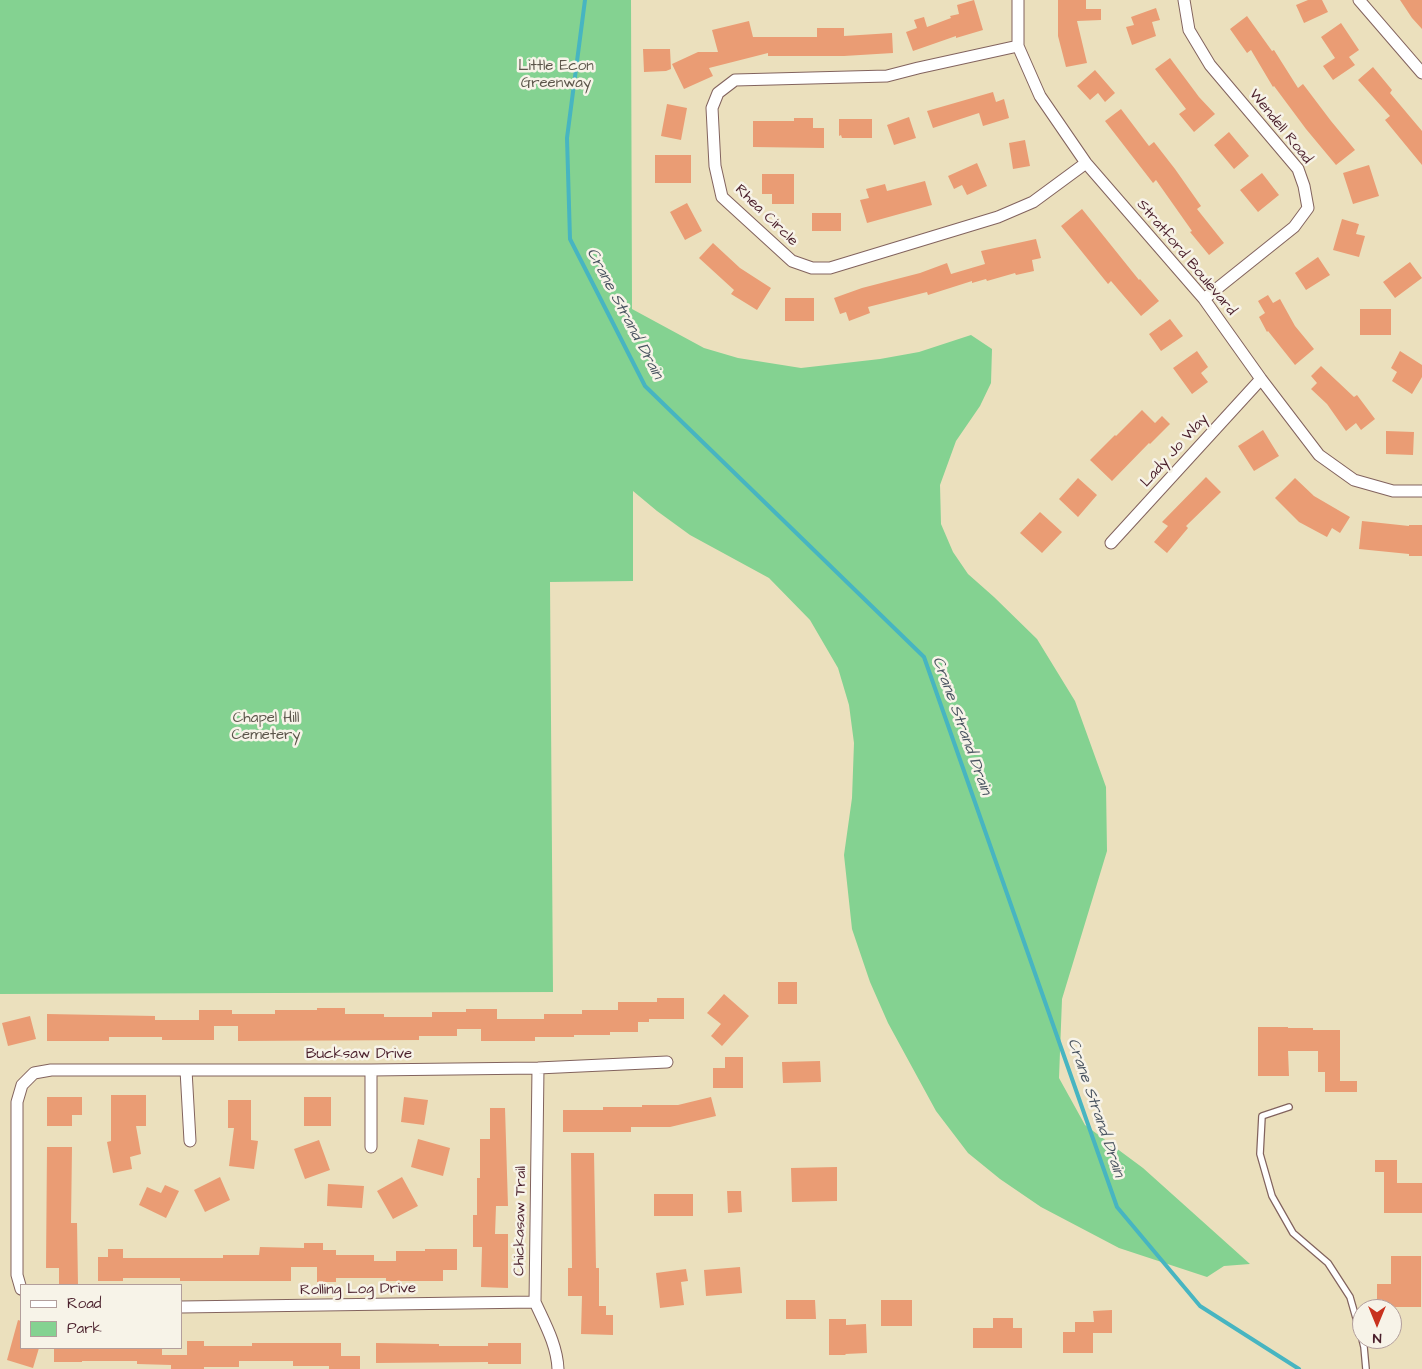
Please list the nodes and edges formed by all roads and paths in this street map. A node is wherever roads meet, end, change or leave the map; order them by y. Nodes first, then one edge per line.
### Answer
1 (1018, 0) edge
2 (1184, 0) edge
3 (1360, 0) edge
4 (1018, 46) junction
5 (1422, 73) edge
6 (1086, 163) junction
7 (1204, 298) junction
8 (1260, 379) junction
9 (1422, 490) edge
10 (1111, 542) dead end
11 (667, 1062) dead end
12 (538, 1068) junction
13 (186, 1070) junction
14 (371, 1070) junction
15 (1289, 1107) dead end
16 (190, 1140) dead end
17 (371, 1147) dead end
18 (20, 1286) edge
19 (535, 1302) junction
20 (1352, 1304) edge
21 (182, 1307) edge
22 (1364, 1349) edge
23 (558, 1369) edge
24 (1366, 1369) edge

1 - 4 street, Stratford Boulevard
2 - 7 street, Wendell Road
3 - 5 street
4 - 6 street, Stratford Boulevard
4 - 6 street, Rhea Circle
6 - 7 street, Stratford Boulevard
7 - 8 street, Stratford Boulevard
8 - 9 street, Stratford Boulevard
8 - 10 street, Lady Jo Way
11 - 12 street, Bucksaw Drive
12 - 14 street, Bucksaw Drive
12 - 19 street, Chickasaw Trail
13 - 14 street, Bucksaw Drive
13 - 16 street
13 - 18 street, Bucksaw Drive
14 - 17 street
15 - 20 lane
19 - 21 street, Rolling Log Drive
19 - 23 street, Chickasaw Trail
22 - 24 lane

